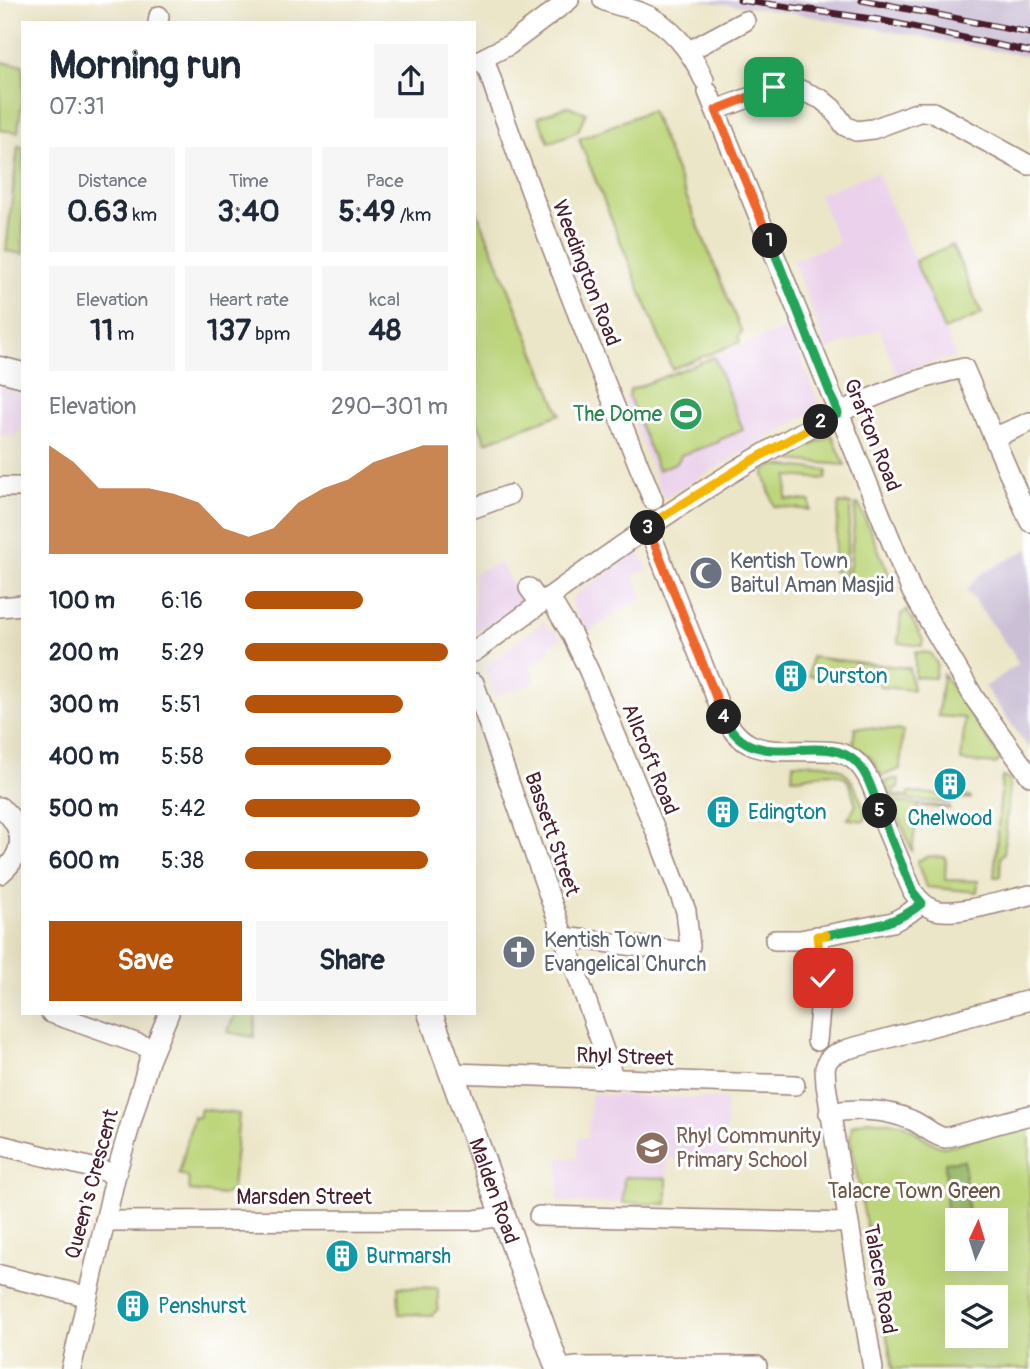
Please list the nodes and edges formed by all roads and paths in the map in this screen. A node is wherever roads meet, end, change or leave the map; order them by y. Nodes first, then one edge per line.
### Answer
1 (569, 0) edge
2 (603, 0) edge
3 (745, 21) dead end
4 (689, 51) junction
5 (479, 61) edge
6 (716, 110) junction
7 (1029, 165) edge
8 (0, 369) edge
9 (21, 374) edge
10 (838, 413) junction
11 (1030, 422) edge
12 (995, 437) junction
13 (0, 487) edge
14 (21, 487) edge
15 (509, 495) dead end
16 (476, 507) edge
17 (654, 512) junction
18 (1030, 522) edge
19 (539, 596) junction
20 (21, 604) edge
21 (0, 607) edge
22 (476, 650) edge
23 (476, 689) edge
24 (1030, 776) edge
25 (0, 807) edge
26 (0, 874) edge
27 (1030, 895) edge
28 (922, 903) junction
29 (817, 936) junction
30 (564, 937) junction
31 (775, 940) dead end
32 (1030, 1000) edge
33 (57, 1015) edge
34 (168, 1015) edge
35 (431, 1015) edge
36 (817, 1041) dead end
37 (153, 1049) junction
38 (452, 1073) junction
39 (614, 1079) junction
40 (796, 1085) dead end
41 (837, 1111) junction
42 (1030, 1115) edge
43 (0, 1145) edge
44 (116, 1174) junction
45 (503, 1216) junction
46 (539, 1216) dead end
47 (105, 1221) junction
48 (848, 1223) junction
49 (0, 1275) edge
50 (86, 1296) junction
51 (757, 1366) dead end
52 (71, 1369) edge
53 (560, 1369) edge
54 (873, 1369) edge

1 - 5 street
2 - 4 street, Grafton Road
3 - 4 street
4 - 6 street, Grafton Road
5 - 17 street, Weedington Road
6 - 7 street
6 - 10 street, Grafton Road
8 - 9 main road
10 - 12 street
10 - 17 street
10 - 24 street, Grafton Road
11 - 12 street
12 - 18 street
13 - 14 street
15 - 16 street
17 - 19 street
17 - 28 street, Weedington Road
19 - 22 street
19 - 30 street, Allcroft Road
20 - 21 street
23 - 30 street, Bassett Street
25 - 26 street
27 - 28 street
28 - 29 street
29 - 31 street
29 - 36 street
30 - 39 street, Bassett Street
32 - 41 street, Talacre Road
33 - 37 street
34 - 37 street, Queen's Crescent
35 - 38 main road, Malden Road
37 - 44 street, Queen's Crescent
38 - 39 street, Rhyl Street
38 - 45 main road, Malden Road
39 - 40 street, Rhyl Street
41 - 42 street
41 - 48 street, Talacre Road
43 - 44 street
44 - 47 street, Queen's Crescent
45 - 47 street, Marsden Street
45 - 53 main road, Malden Road
46 - 48 street
47 - 50 street, Queen's Crescent
48 - 54 street, Talacre Road
49 - 50 street
50 - 52 street, Queen's Crescent
51 - 53 street

